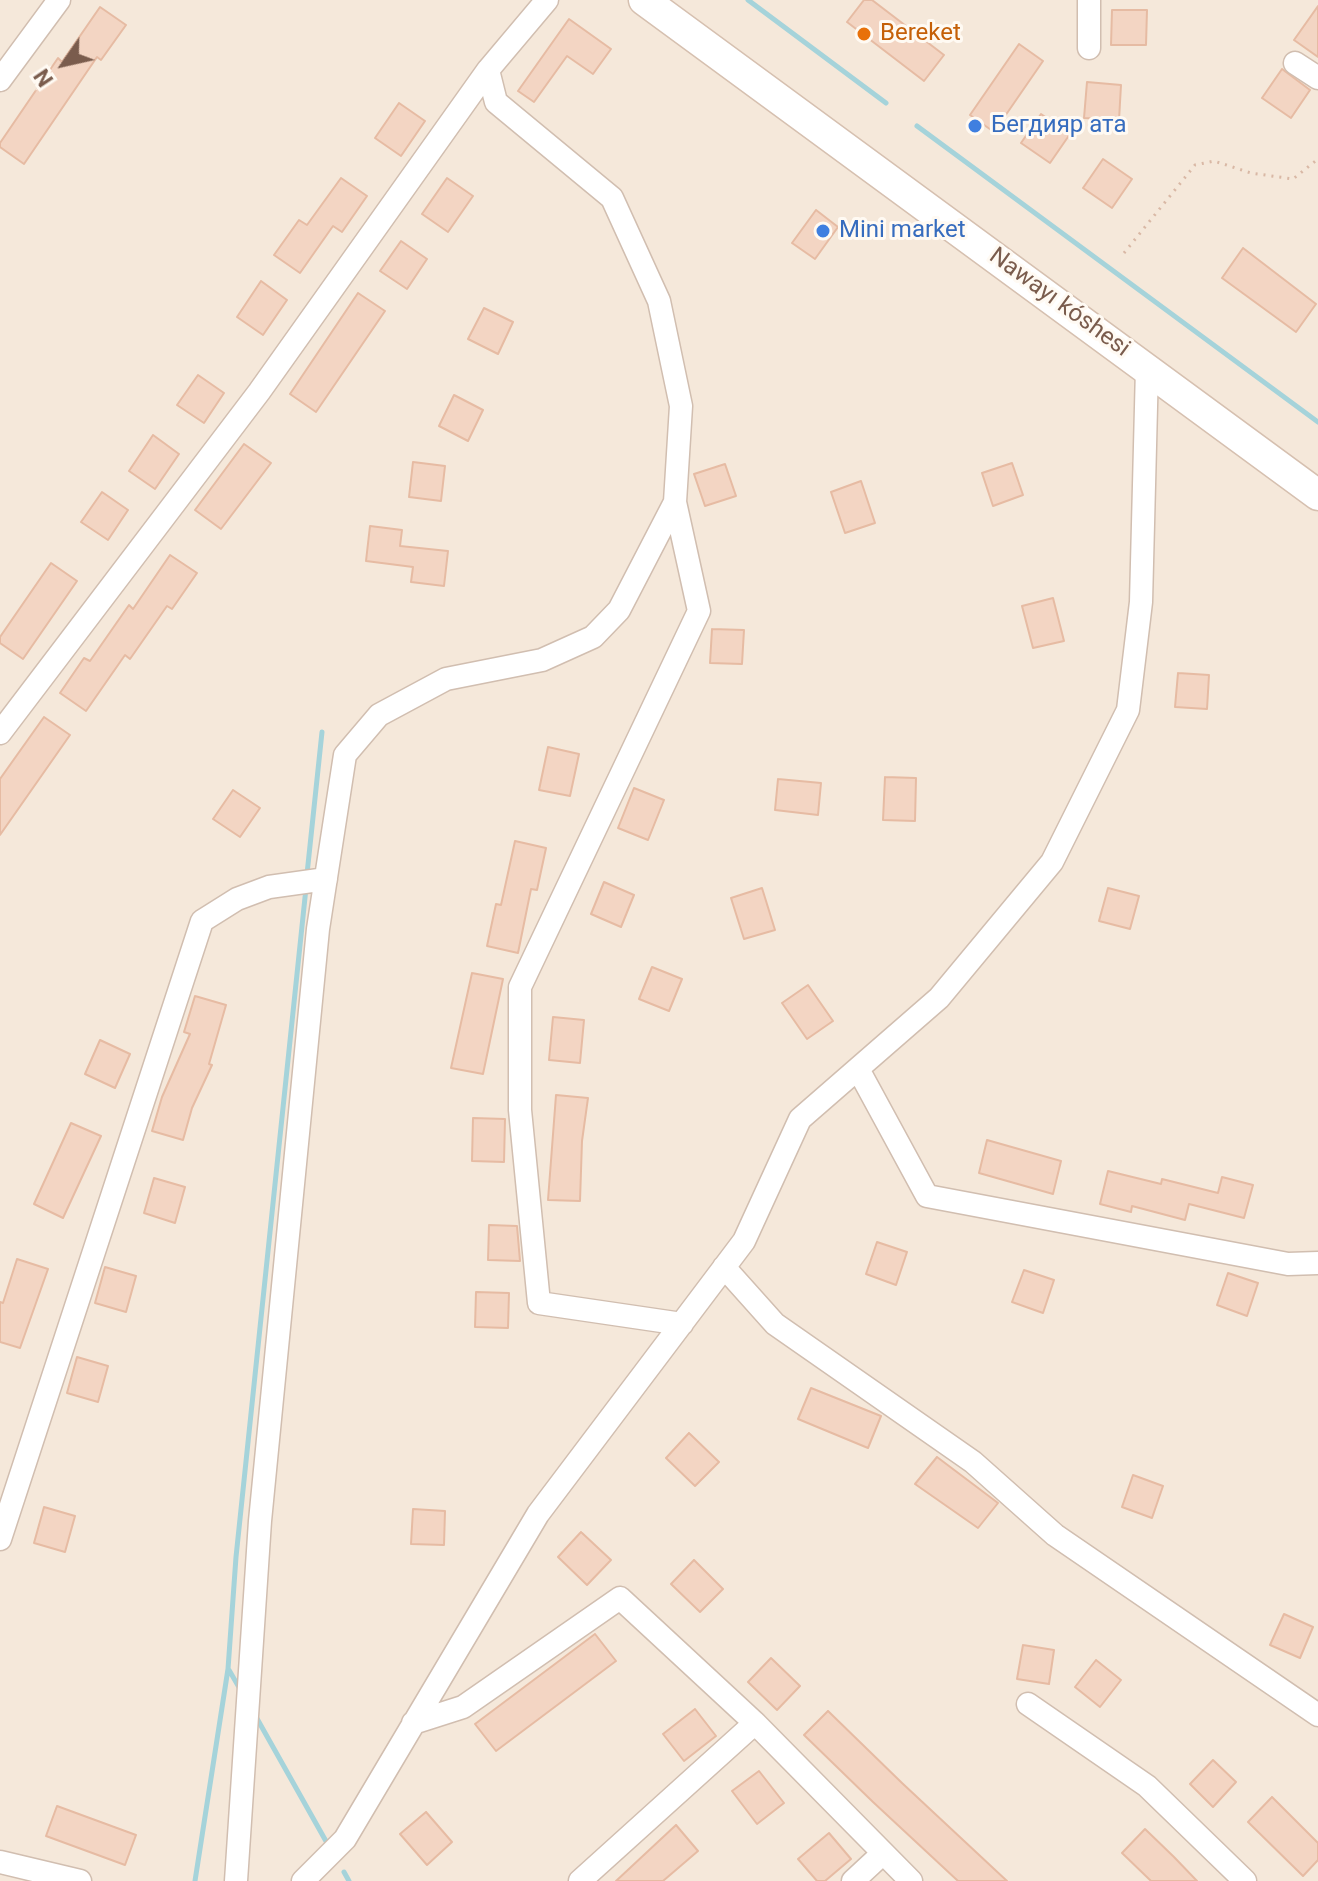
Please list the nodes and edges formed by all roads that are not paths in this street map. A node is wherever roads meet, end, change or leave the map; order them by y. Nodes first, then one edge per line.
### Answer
1 (59, 0) edge
2 (547, 0) edge
3 (644, 0) edge
4 (1089, 0) edge
5 (1089, 48) dead end
6 (1295, 63) dead end
7 (488, 70) junction
8 (1318, 78) edge
9 (0, 80) edge
10 (1147, 368) junction
11 (1318, 495) edge
12 (675, 502) junction
13 (0, 733) edge
14 (326, 879) junction
15 (858, 1069) junction
16 (1318, 1263) edge
17 (724, 1267) junction
18 (682, 1324) junction
19 (0, 1539) edge
20 (1028, 1704) dead end
21 (1318, 1715) edge
22 (413, 1723) junction
23 (755, 1723) junction
24 (881, 1855) junction
25 (0, 1862) edge
26 (80, 1881) edge
27 (236, 1881) edge
28 (303, 1881) edge
29 (580, 1881) edge
30 (853, 1881) edge
31 (911, 1881) edge
32 (1245, 1881) edge

1 - 9 street
2 - 7 street
3 - 10 main road, Nawayı kóshesi
4 - 5 street
6 - 8 street
7 - 12 street
7 - 13 street
10 - 11 main road, Nawayı kóshesi
10 - 15 street
12 - 14 street
12 - 18 street
14 - 19 street
14 - 27 street
15 - 16 street
15 - 17 street
17 - 18 street
17 - 21 street
18 - 22 street
20 - 32 street
22 - 23 street
22 - 28 street
23 - 24 street
23 - 29 street
24 - 30 street
24 - 31 street
25 - 26 street

